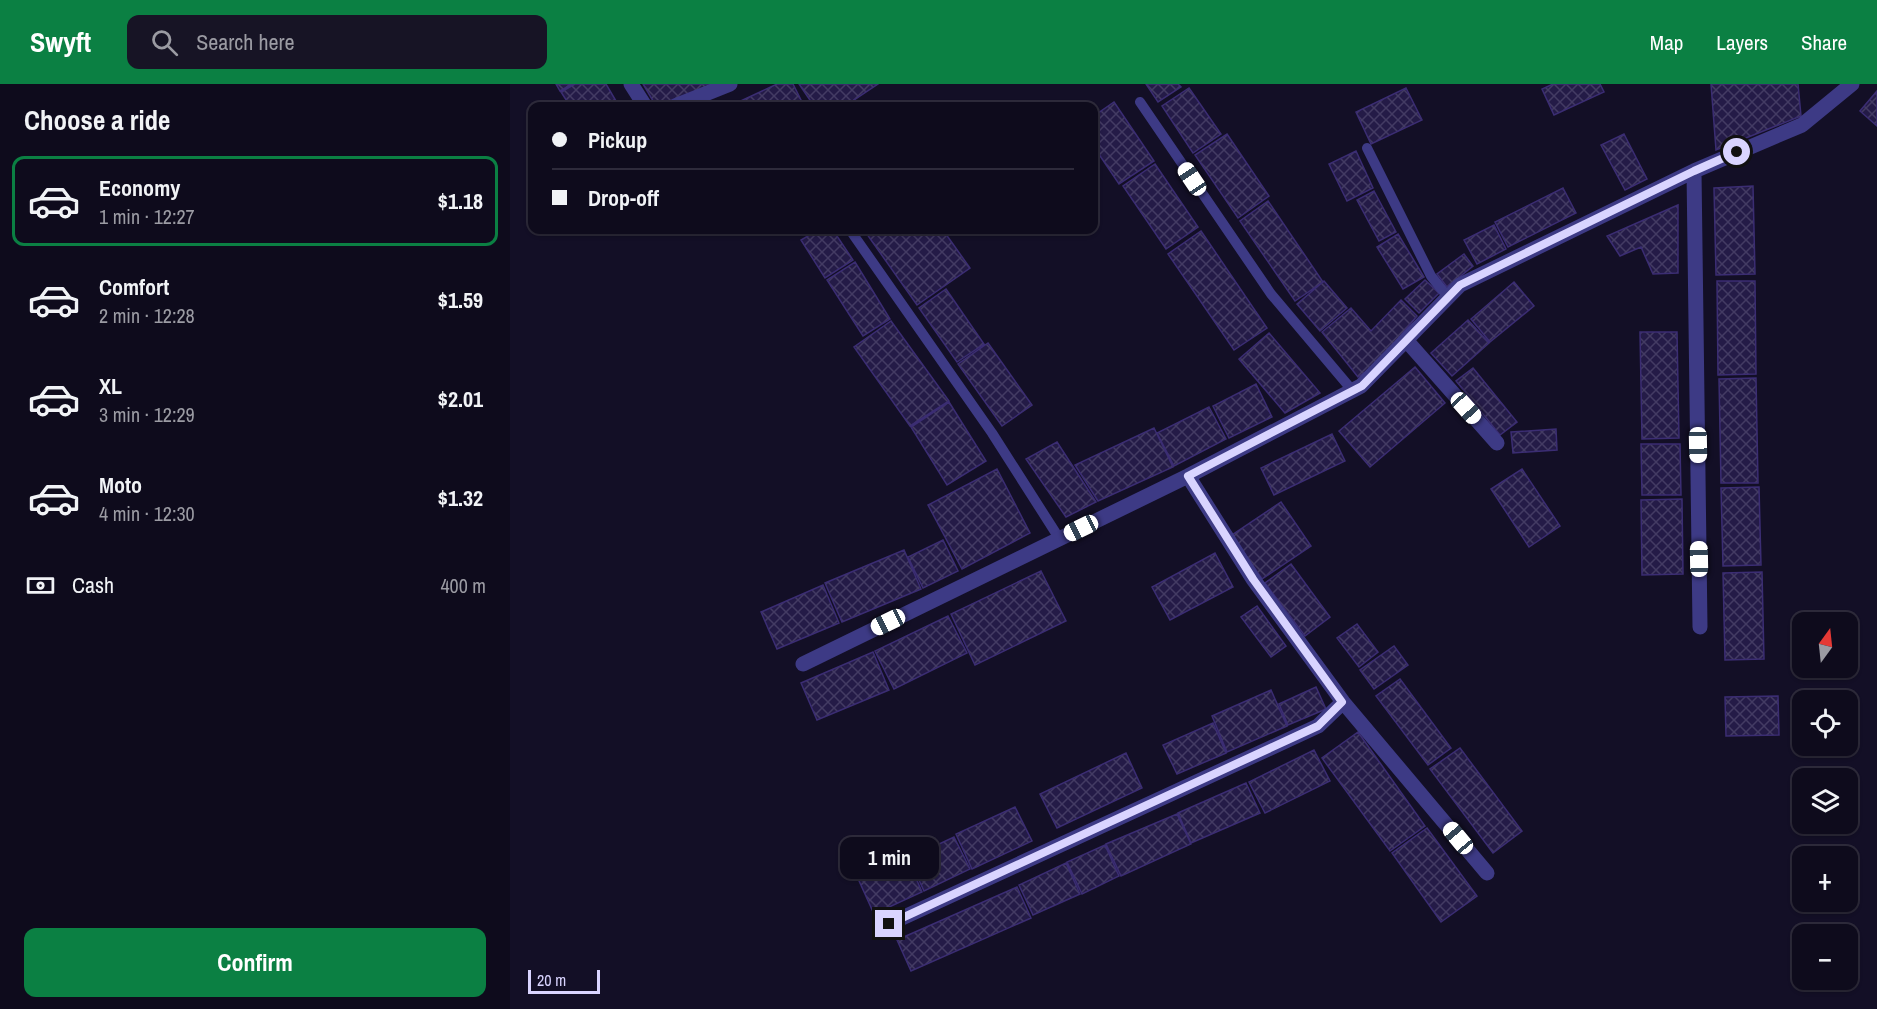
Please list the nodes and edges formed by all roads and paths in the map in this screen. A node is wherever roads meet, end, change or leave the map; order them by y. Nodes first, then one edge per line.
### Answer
1 (631, 84) edge
2 (730, 84) edge
3 (1852, 84) edge
4 (642, 102) edge
5 (685, 102) edge
6 (1140, 102) dead end
7 (1367, 148) dead end
8 (1694, 171) junction
9 (853, 234) edge
10 (1448, 297) junction
11 (1406, 340) junction
12 (1353, 390) junction
13 (1497, 443) dead end
14 (1188, 476) junction
15 (1059, 538) junction
16 (1700, 627) dead end
17 (803, 664) dead end
18 (1342, 702) junction
19 (1487, 873) dead end
20 (889, 924) dead end

1 - 4 street
2 - 5 street
3 - 8 street
6 - 12 lane
7 - 10 lane
8 - 10 street
8 - 16 street
9 - 15 lane
10 - 11 street
11 - 12 street
11 - 13 street
12 - 14 street
14 - 15 street
14 - 18 street
15 - 17 street
18 - 19 street
18 - 20 street

